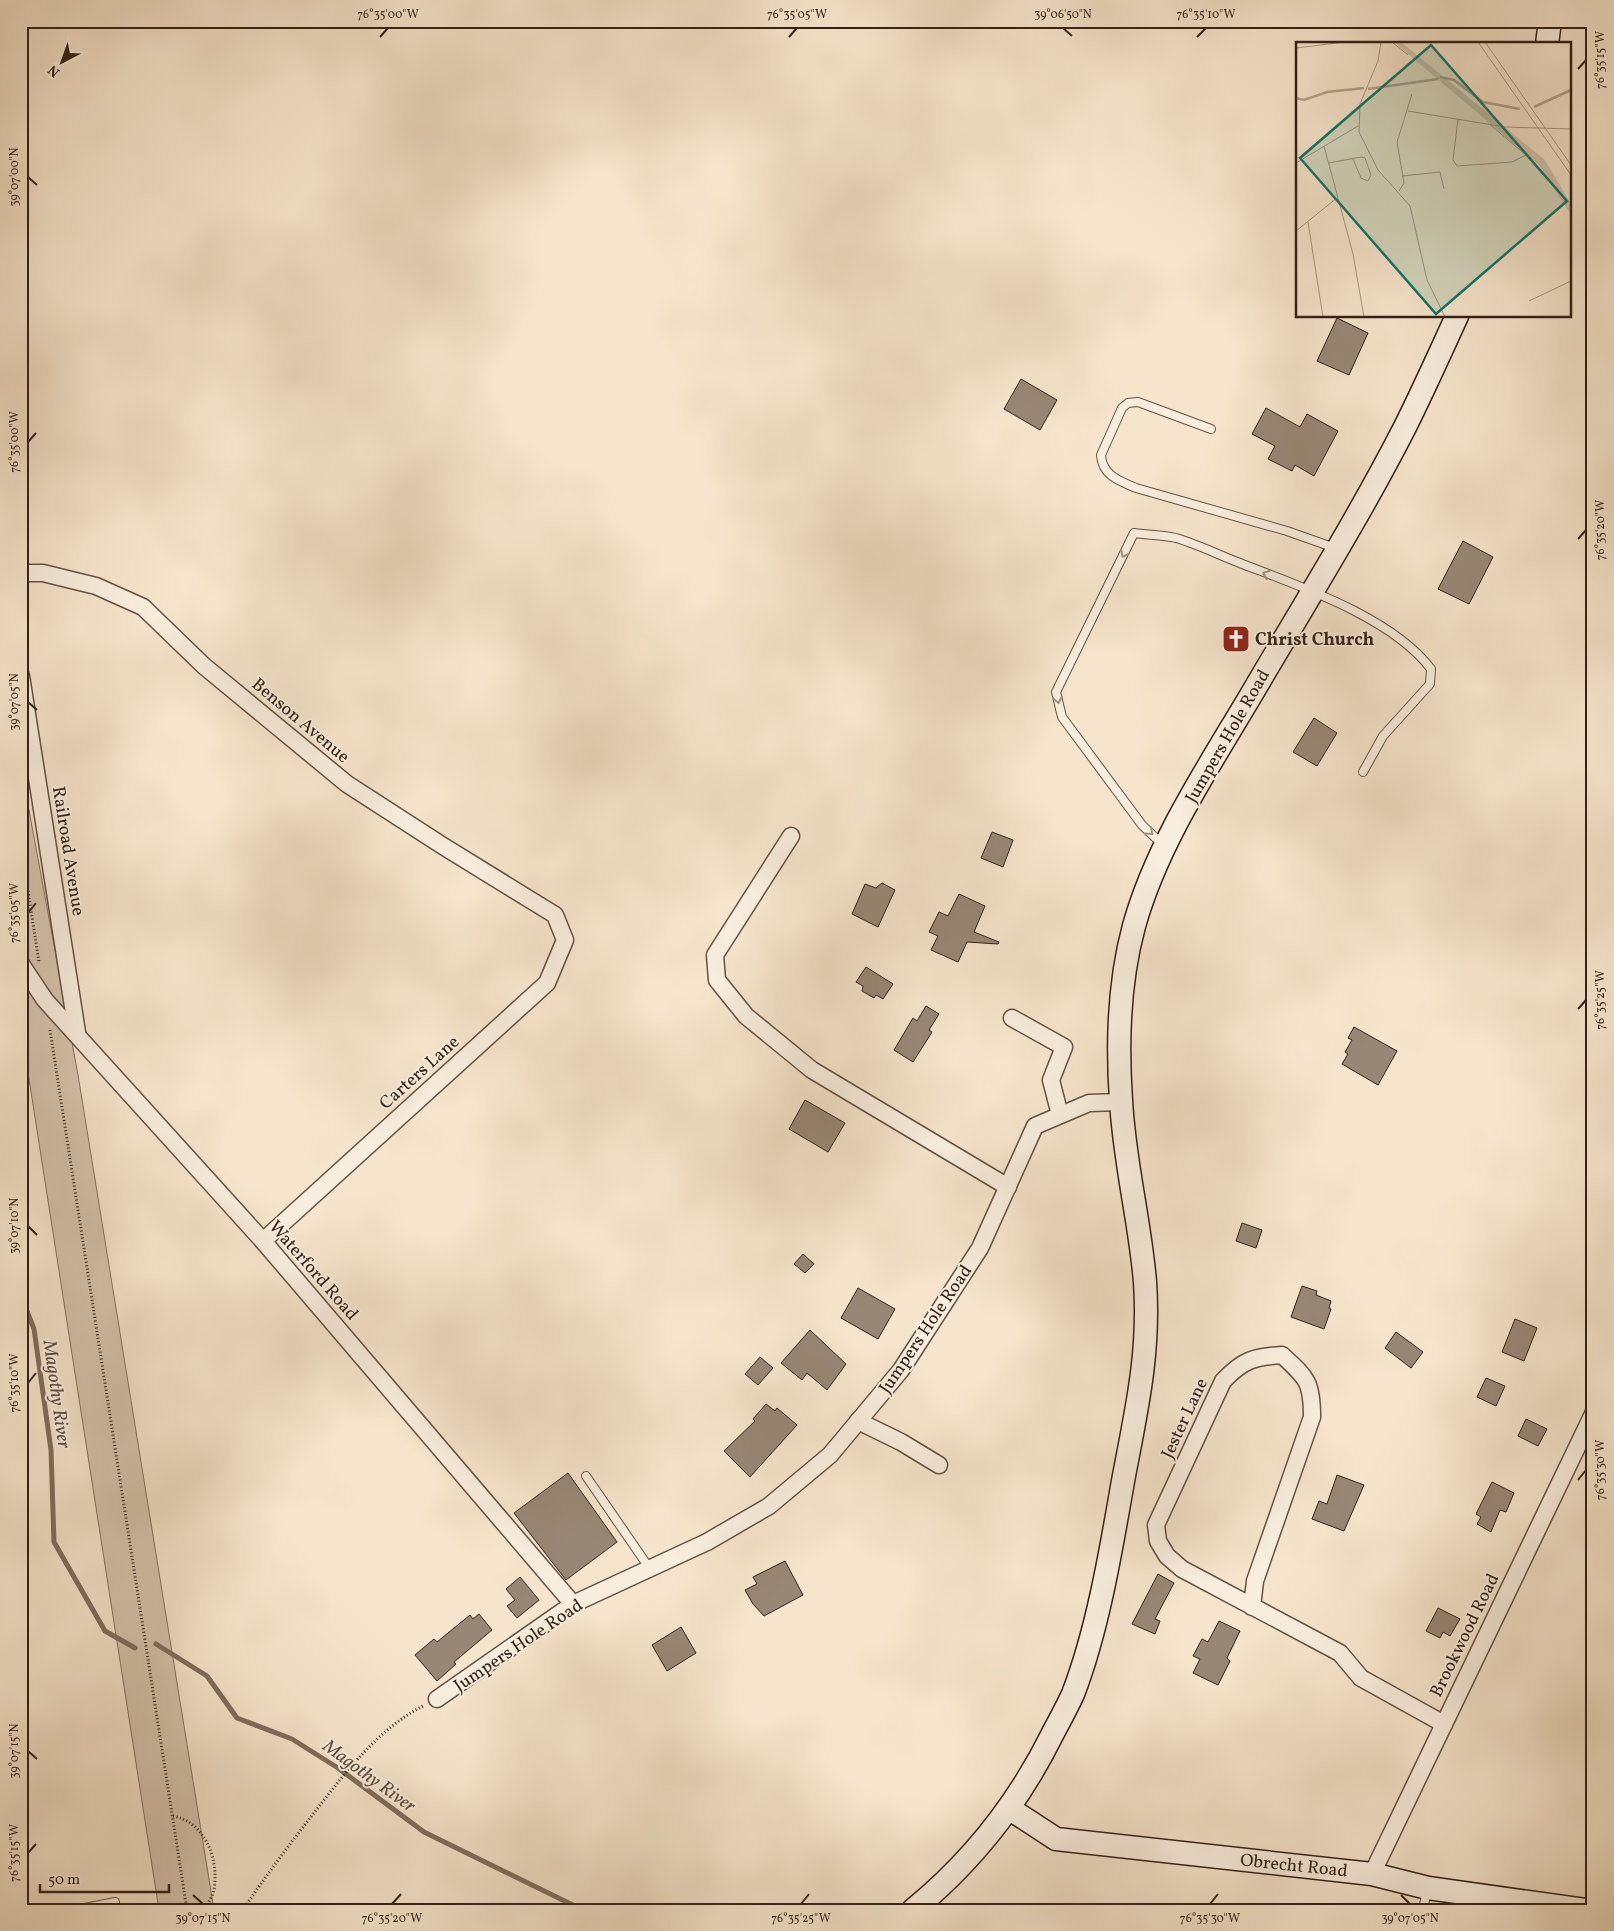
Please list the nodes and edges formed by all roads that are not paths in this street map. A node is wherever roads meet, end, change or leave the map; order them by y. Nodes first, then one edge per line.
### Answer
1 (1550, 21) edge
2 (1547, 42) edge
3 (1456, 318) edge
4 (1211, 429) dead end
5 (1336, 549) junction
6 (21, 573) edge
7 (1312, 591) junction
8 (21, 676) edge
9 (1363, 772) dead end
10 (791, 836) dead end
11 (1166, 847) junction
12 (555, 915) joint
13 (21, 964) edge
14 (1012, 1018) dead end
15 (76, 1032) junction
16 (1121, 1102) junction
17 (1060, 1115) junction
18 (1008, 1187) junction
19 (263, 1241) junction
20 (858, 1421) junction
21 (1590, 1424) edge
22 (939, 1465) dead end
23 (586, 1476) dead end
24 (650, 1569) junction
25 (573, 1604) junction
26 (1252, 1607) junction
27 (437, 1699) road end
28 (1444, 1724) junction
29 (1010, 1808) junction
30 (1372, 1874) junction
31 (1428, 1888) junction
32 (115, 1902) dead end
33 (1547, 1907) edge
34 (75, 1910) edge
35 (913, 1910) edge
36 (1423, 1910) edge
37 (1585, 1910) edge

1 - 2 main road
3 - 5 main road, Jumpers Hole Road
4 - 5 lane
5 - 7 main road, Jumpers Hole Road
6 - 12 street, Benson Avenue
7 - 9 lane
7 - 11 main road, Jumpers Hole Road
7 -> 11 lane
8 - 15 street, Railroad Avenue
10 - 18 street
11 - 16 main road, Jumpers Hole Road
12 - 19 street, Carters Lane
13 - 15 street, Waterford Road
14 - 17 street
15 - 19 street, Waterford Road
16 - 17 street, Jumpers Hole Road
16 - 29 main road, Jumpers Hole Road
17 - 18 street, Jumpers Hole Road
18 - 20 street, Jumpers Hole Road
19 - 25 street, Waterford Road
20 - 22 street
20 - 24 street, Jumpers Hole Road
21 - 28 street, Brookwood Road
23 - 24 lane
24 - 25 street, Jumpers Hole Road
25 - 27 street, Jumpers Hole Road
26 - 26 street, Jester Lane
26 - 28 street, Jester Lane
28 - 30 street, Brookwood Road
29 - 30 main road, Obrecht Road
29 - 35 main road, Jumpers Hole Road
30 - 31 main road, Obrecht Road
31 - 33 main road, Obrecht Road
31 - 36 lane
32 - 34 lane
33 - 37 main road, Obrecht Road

